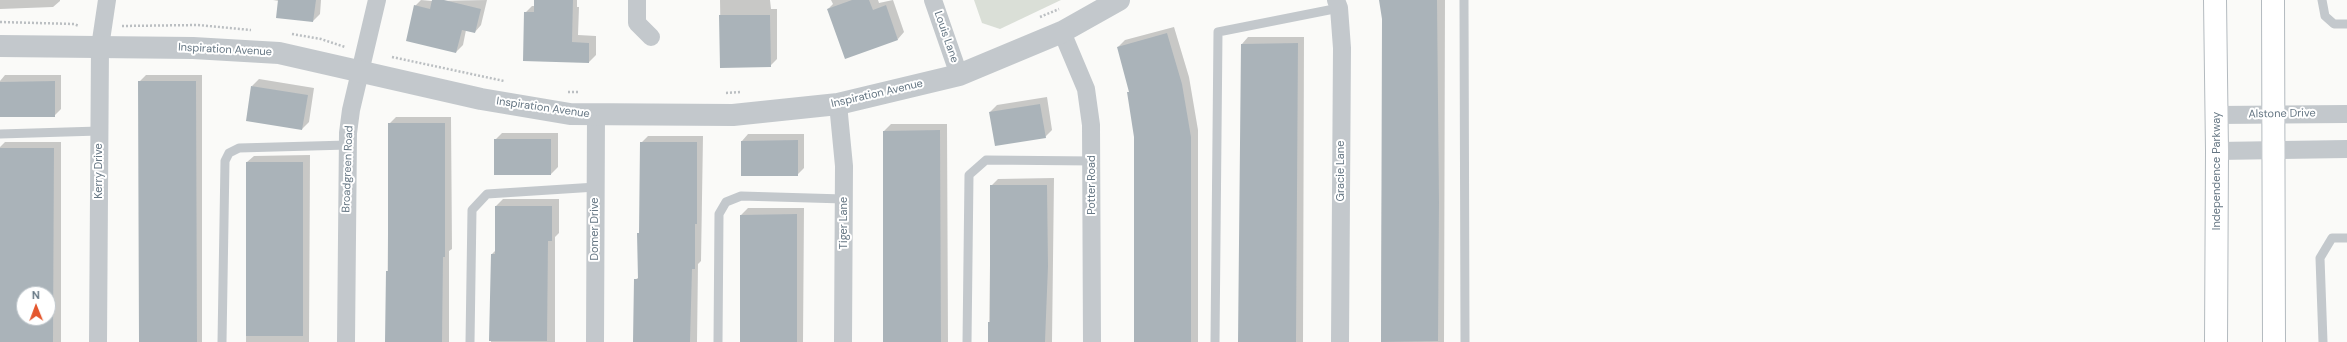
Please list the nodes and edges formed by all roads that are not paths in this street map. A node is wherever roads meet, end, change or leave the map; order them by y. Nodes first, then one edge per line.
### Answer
1 (107, 0) edge
2 (377, 0) edge
3 (637, 0) edge
4 (933, 0) edge
5 (1119, 0) edge
6 (1464, 0) edge
7 (2215, 0) edge
8 (2273, 0) edge
9 (2322, 0) edge
10 (1337, 4) edge
11 (2347, 24) edge
12 (1062, 32) junction
13 (651, 37) dead end
14 (0, 46) edge
15 (100, 47) junction
16 (360, 71) junction
17 (959, 75) junction
18 (838, 104) junction
19 (2273, 114) junction
20 (2347, 114) edge
21 (596, 115) junction
22 (2217, 115) junction
23 (99, 131) junction
24 (0, 134) edge
25 (348, 145) junction
26 (2347, 149) edge
27 (2273, 150) junction
28 (2217, 151) junction
29 (1093, 161) junction
30 (596, 188) junction
31 (844, 199) junction
32 (2347, 238) edge
33 (98, 342) edge
34 (222, 342) edge
35 (346, 342) edge
36 (470, 342) edge
37 (595, 342) edge
38 (718, 342) edge
39 (843, 342) edge
40 (967, 342) edge
41 (1092, 342) edge
42 (1215, 342) edge
43 (1340, 342) edge
44 (1465, 342) edge
45 (2216, 342) edge
46 (2274, 342) edge
47 (2323, 342) edge

1 - 15 street, Kerry Drive
2 - 16 street, Broadgreen Road
3 - 13 street
4 - 17 street, Louis Lane
5 - 12 street, Inspiration Avenue
6 - 44 lane
7 - 22 main road, Independence Parkway
8 - 19 main road
9 - 11 lane
10 - 42 lane
10 - 43 street, Gracie Lane
12 - 17 street, Inspiration Avenue
12 - 29 street, Potter Road
14 - 15 street, Inspiration Avenue
15 - 16 street, Inspiration Avenue
15 - 23 street, Kerry Drive
16 - 21 street, Inspiration Avenue
16 - 25 street, Broadgreen Road
17 - 18 street, Inspiration Avenue
18 - 21 street, Inspiration Avenue
18 - 31 street, Tiger Lane
19 - 20 street, Alstone Drive
19 - 22 street, Alstone Drive
19 - 27 main road
21 - 30 street, Domer Drive
22 - 28 main road, Independence Parkway
23 - 24 lane
23 - 33 street, Kerry Drive
25 - 34 lane
25 - 35 street, Broadgreen Road
26 - 27 street
27 - 28 street
27 - 46 main road
28 - 45 main road, Independence Parkway
29 - 40 lane
29 - 41 street, Potter Road
30 - 36 lane
30 - 37 street, Domer Drive
31 - 38 lane
31 - 39 street, Tiger Lane
32 - 47 lane

